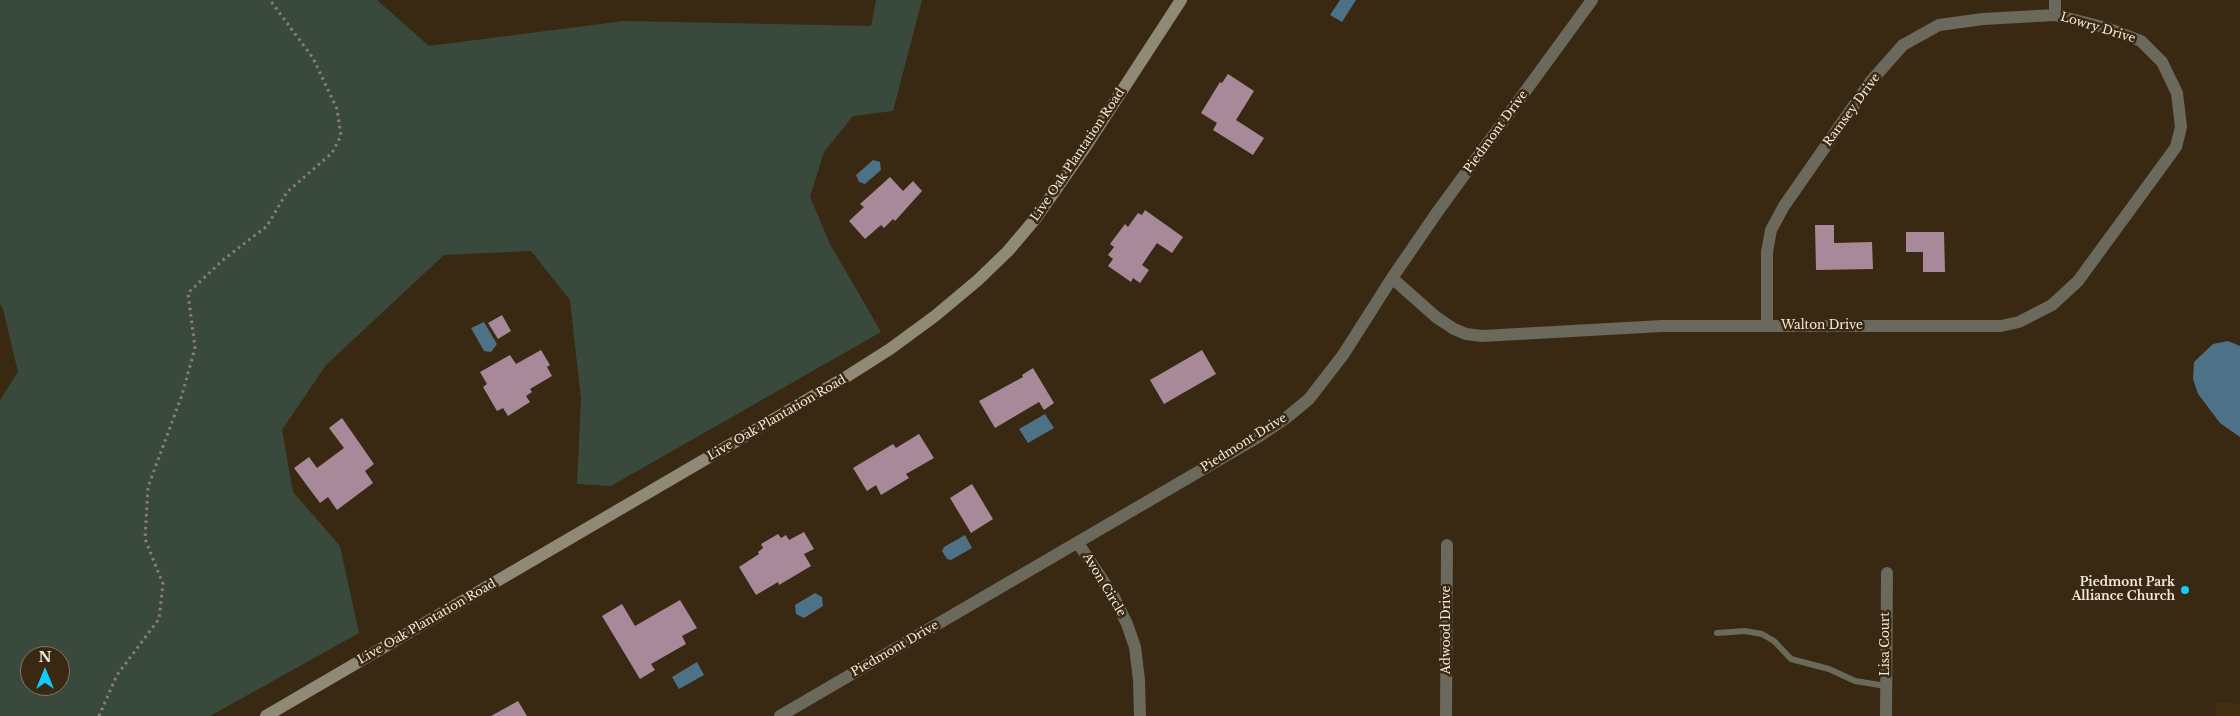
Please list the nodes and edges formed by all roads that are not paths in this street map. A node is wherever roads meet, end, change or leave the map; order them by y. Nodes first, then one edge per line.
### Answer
1 (1181, 0) edge
2 (1592, 0) edge
3 (2055, 0) edge
4 (2055, 15) junction
5 (2179, 134) joint
6 (1392, 278) junction
7 (1767, 326) junction
8 (1078, 543) junction
9 (1447, 545) dead end
10 (1887, 573) dead end
11 (1717, 633) dead end
12 (1886, 686) junction
13 (266, 716) edge
14 (780, 716) edge
15 (1140, 716) edge
16 (1446, 716) edge
17 (1886, 716) edge

1 - 13 street, Live Oak Plantation Road
2 - 6 street, Piedmont Drive
3 - 4 street, Lowry Drive
4 - 5 street, Lowry Drive
4 - 7 street, Ramsey Drive
5 - 7 street, Walton Drive
6 - 7 street, Walton Drive
6 - 8 street, Piedmont Drive
8 - 14 street, Piedmont Drive
8 - 15 street, Avon Circle
9 - 16 street, Adwood Drive
10 - 12 street, Lisa Court
11 - 12 lane
12 - 17 street, Lisa Court

